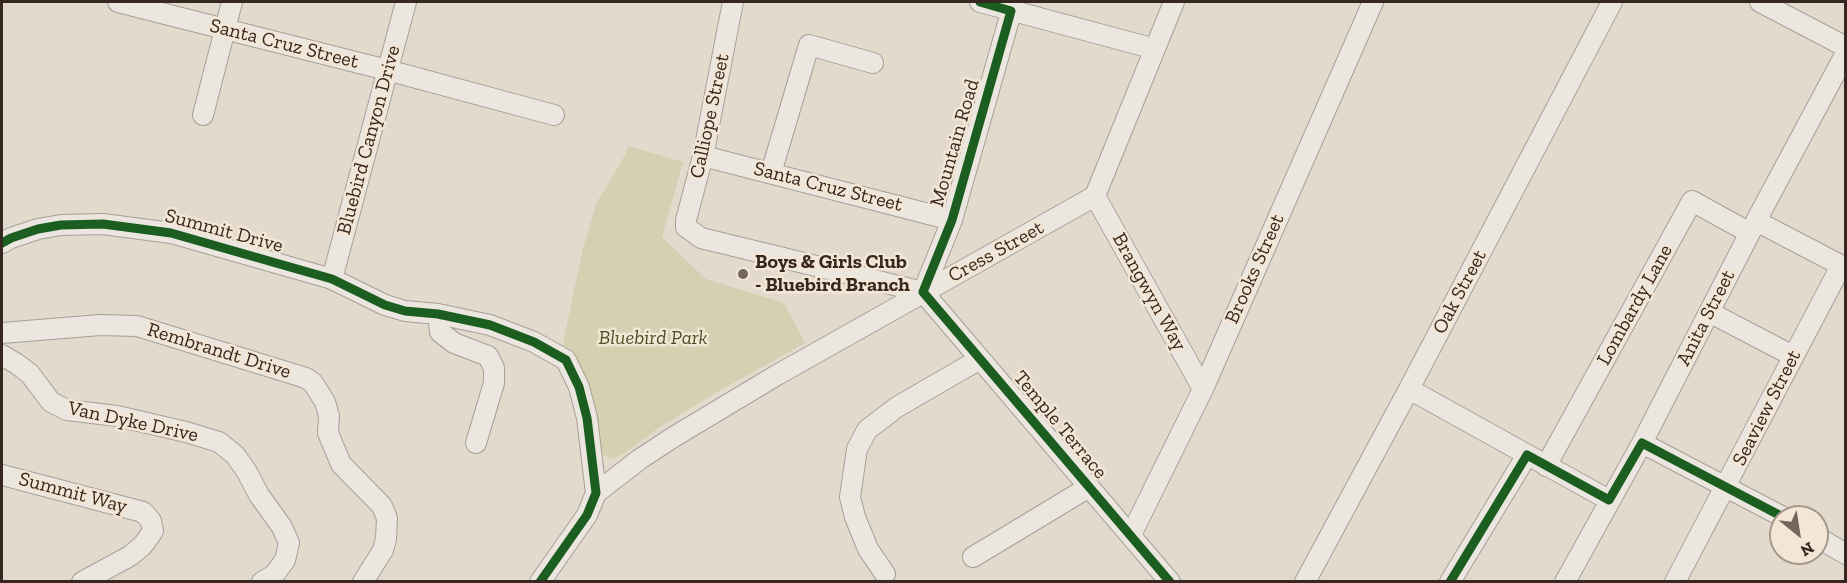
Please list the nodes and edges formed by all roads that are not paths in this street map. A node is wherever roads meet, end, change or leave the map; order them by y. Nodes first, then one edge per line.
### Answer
1 (118, 2) edge
2 (232, 2) edge
3 (406, 2) edge
4 (733, 2) edge
5 (980, 2) edge
6 (1174, 2) edge
7 (1373, 2) edge
8 (1612, 2) edge
9 (1760, 2) edge
10 (1012, 6) edge
11 (225, 29) junction
12 (1845, 47) edge
13 (1155, 49) junction
14 (1845, 53) edge
15 (873, 63) dead end
16 (387, 70) junction
17 (203, 115) dead end
18 (554, 115) dead end
19 (703, 156) junction
20 (771, 173) junction
21 (1095, 196) junction
22 (952, 220) junction
23 (1753, 227) junction
24 (2, 243) edge
25 (1843, 267) edge
26 (332, 279) junction
27 (923, 292) junction
28 (1709, 312) junction
29 (438, 315) junction
30 (2, 333) edge
31 (2, 355) edge
32 (1793, 356) junction
33 (980, 359) junction
34 (1203, 389) junction
35 (1409, 389) junction
36 (476, 443) dead end
37 (1642, 443) junction
38 (1527, 454) junction
39 (1546, 466) junction
40 (2, 475) edge
41 (1726, 486) junction
42 (1089, 487) junction
43 (596, 493) junction
44 (1609, 500) junction
45 (1769, 509) edge
46 (1131, 534) junction
47 (1829, 544) edge
48 (1845, 554) edge
49 (973, 557) dead end
50 (885, 574) dead end
51 (82, 582) edge
52 (262, 582) edge
53 (363, 582) edge
54 (540, 582) edge
55 (1170, 582) edge
56 (1305, 582) edge
57 (1450, 582) edge
58 (1565, 582) edge
59 (1675, 582) edge

1 - 11 street, Santa Cruz Street
2 - 11 street
3 - 16 street, Bluebird Canyon Drive
4 - 19 street, Calliope Street
5 - 10 street
6 - 13 street
7 - 34 street, Brooks Street
8 - 35 street, Oak Street
9 - 12 street
10 - 13 street
10 - 22 street, Mountain Road
11 - 16 street, Santa Cruz Street
11 - 17 street
13 - 21 street
14 - 23 street, Anita Street
15 - 20 street
16 - 18 street, Santa Cruz Street
16 - 26 street, Bluebird Canyon Drive
19 - 20 street, Santa Cruz Street
19 - 27 street, Calliope Street
20 - 22 street, Santa Cruz Street
21 - 27 street, Cress Street
21 - 34 street, Brangwyn Way
22 - 27 street, Mountain Road
23 - 25 street
23 - 28 street, Anita Street
23 - 39 street, Lombardy Lane
24 - 26 street, Summit Drive
25 - 32 street, Seaview Street
26 - 29 street, Summit Drive
27 - 33 street, Temple Terrace
27 - 43 street, Cress Street
28 - 32 street
28 - 37 street, Anita Street
29 - 36 street
29 - 43 street, Summit Drive
30 - 53 street, Rembrandt Drive
31 - 52 street, Van Dyke Drive
32 - 41 street, Seaview Street
33 - 42 street, Temple Terrace
33 - 50 street
34 - 46 street, Brooks Street
35 - 38 street
35 - 56 street, Oak Street
37 - 41 street
37 - 44 street, Anita Street
38 - 39 street
38 - 57 street
39 - 44 street
40 - 51 street, Summit Way
41 - 45 street
41 - 59 street, Seaview Street
42 - 46 street, Temple Terrace
42 - 49 street
43 - 54 street
44 - 58 street, Anita Street
46 - 55 street, Temple Terrace
47 - 48 street

